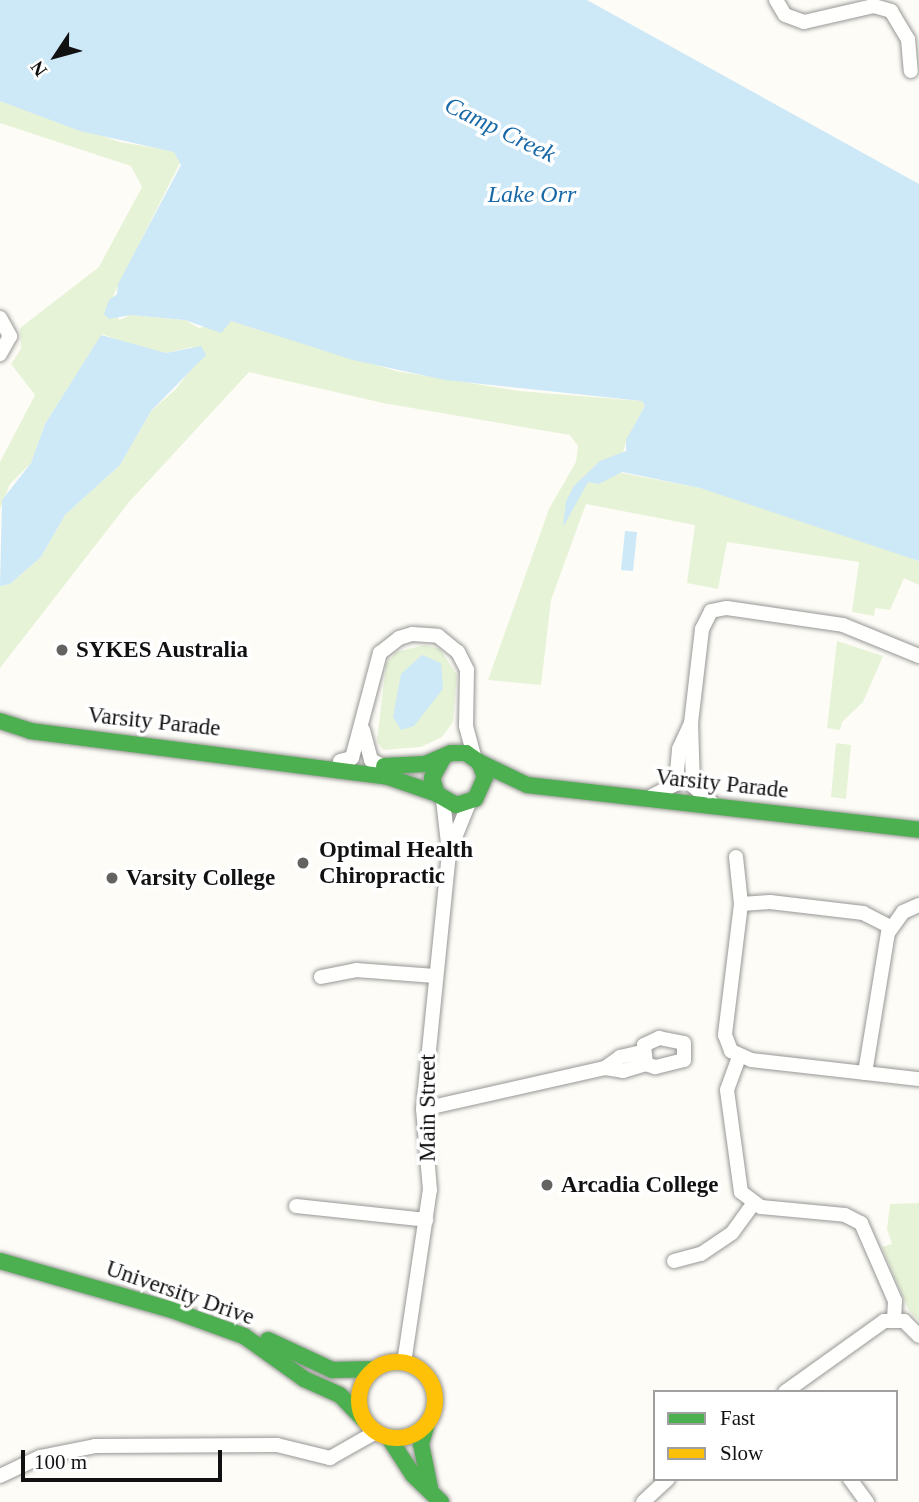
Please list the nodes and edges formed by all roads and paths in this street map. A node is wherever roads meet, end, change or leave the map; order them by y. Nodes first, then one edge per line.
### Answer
1 (776, 0) edge
2 (911, 71) dead end
3 (0, 318) edge
4 (0, 354) edge
5 (919, 656) edge
6 (0, 721) edge
7 (691, 723) junction
8 (363, 725) junction
9 (466, 726) junction
10 (30, 730) junction
11 (0, 734) edge
12 (447, 754) junction
13 (274, 759) junction
14 (477, 759) junction
15 (340, 761) junction
16 (383, 766) junction
17 (527, 785) junction
18 (440, 797) junction
19 (640, 798) junction
20 (472, 801) junction
21 (723, 806) junction
22 (917, 828) edge
23 (449, 852) junction
24 (736, 858) dead end
25 (741, 904) junction
26 (919, 905) edge
27 (890, 927) junction
28 (435, 976) junction
29 (321, 977) dead end
30 (739, 1057) junction
31 (644, 1058) dead end
32 (865, 1073) junction
33 (919, 1079) edge
34 (423, 1109) junction
35 (753, 1204) junction
36 (296, 1206) dead end
37 (426, 1220) junction
38 (0, 1254) edge
39 (0, 1261) edge
40 (674, 1261) dead end
41 (894, 1320) junction
42 (919, 1336) edge
43 (404, 1363) junction
44 (374, 1369) junction
45 (789, 1390) edge
46 (427, 1424) junction
47 (377, 1430) junction
48 (0, 1476) edge
49 (666, 1481) edge
50 (851, 1481) edge
51 (436, 1496) edge
52 (643, 1502) edge
53 (867, 1502) edge

1 - 2 street
3 - 4 street
5 - 7 street
6 - 10 street, Varsity Parade
7 - 19 street
7 - 21 street
8 - 9 street
8 - 15 street
8 - 16 street
9 - 12 street
9 - 14 street
10 - 11 street, Varsity Parade
10 - 13 street, Varsity Parade
12 - 14 street
12 - 16 street, Varsity Parade
12 - 18 street
13 - 15 street, Varsity Parade
13 - 18 street, Varsity Parade
14 - 17 street, Varsity Parade
14 - 20 street
15 - 16 street, Varsity Parade
17 - 19 street, Varsity Parade
17 - 20 street, Varsity Parade
18 - 20 street
18 - 23 street
19 - 21 street, Varsity Parade
20 - 23 street
21 - 22 street, Varsity Parade
23 - 28 street, Main Street
24 - 25 street
25 - 27 street
25 - 30 street
26 - 27 street
27 - 32 street
28 - 29 street
28 - 34 street, Main Street
30 - 32 street
30 - 35 street
31 - 34 street
32 - 33 street
34 - 37 street, Main Street
35 - 40 street
35 - 41 street
36 - 37 street
37 - 43 street, Main Street
38 - 44 street, University Drive
39 - 47 street, University Drive
41 - 42 street
41 - 45 street
43 - 44 street
43 - 46 street
44 - 47 street
46 - 47 street
46 - 51 street, University Drive
47 - 48 street
47 - 51 street, University Drive
49 - 52 street
50 - 53 street

